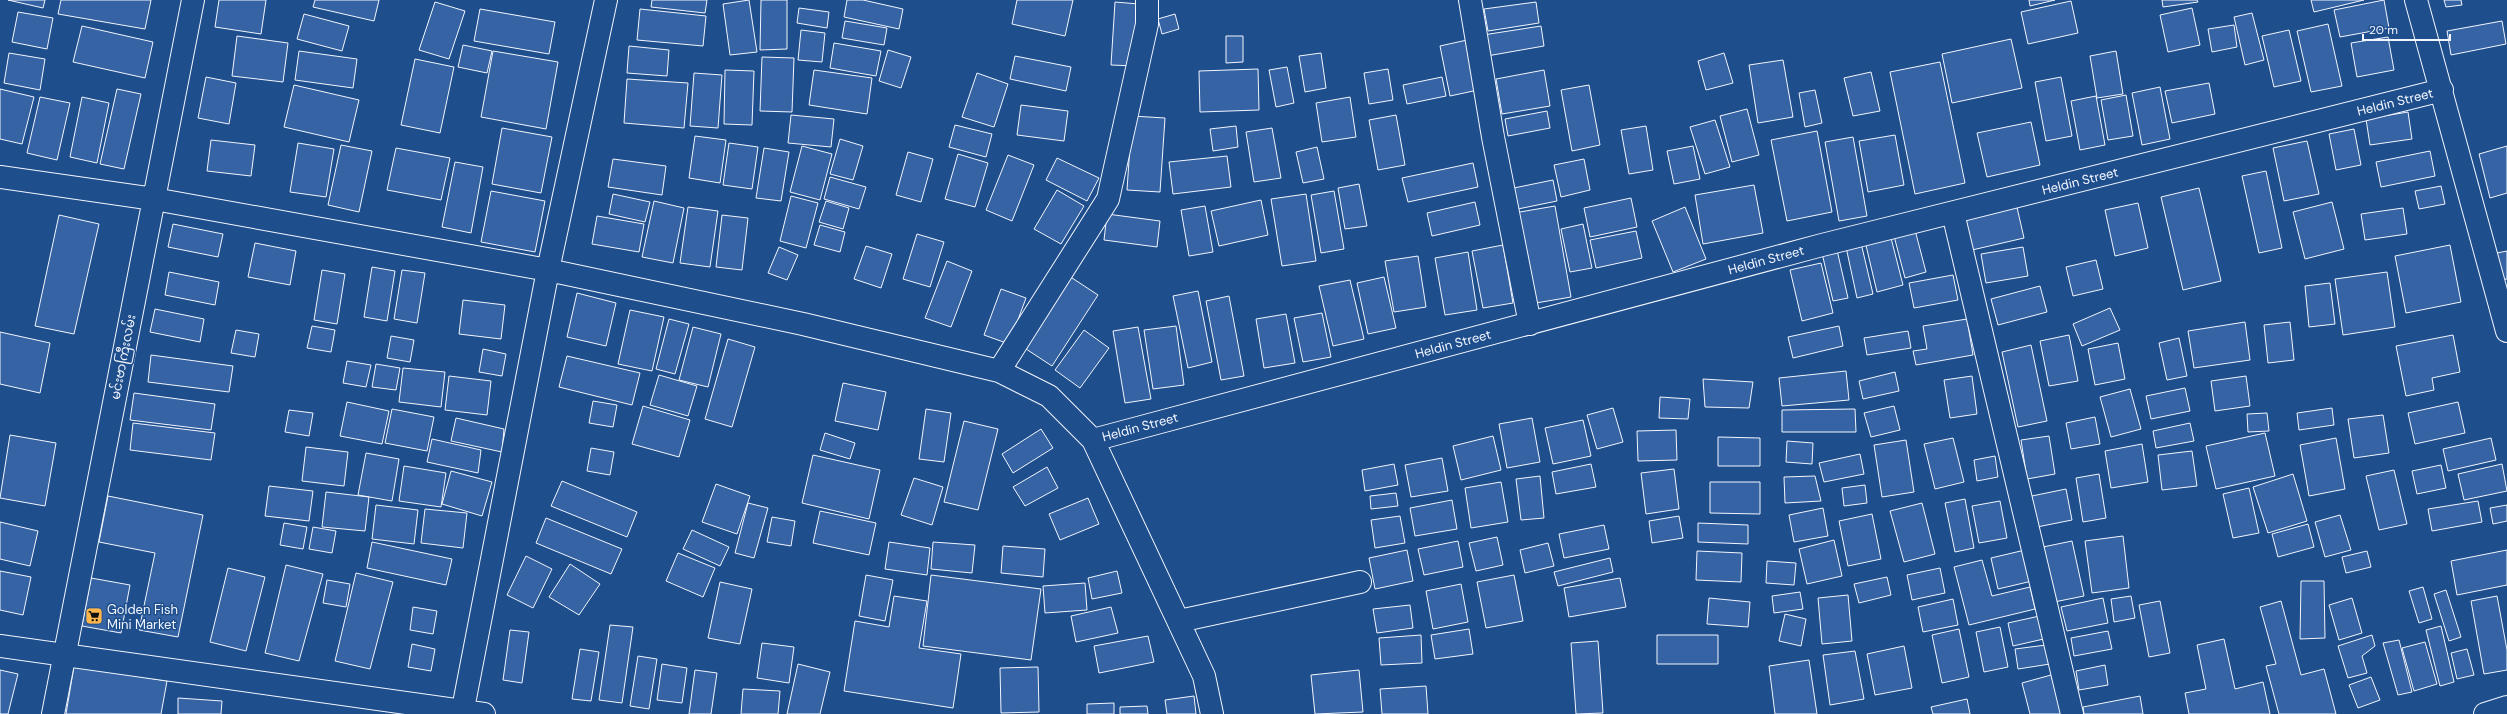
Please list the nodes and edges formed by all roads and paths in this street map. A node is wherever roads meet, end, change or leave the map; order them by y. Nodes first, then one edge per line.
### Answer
1 (193, 0) edge
2 (606, 0) edge
3 (1146, 0) edge
4 (1470, 0) edge
5 (2416, 0) edge
6 (2442, 90) junction
7 (0, 177) edge
8 (154, 198) junction
9 (1953, 213) junction
10 (548, 270) junction
11 (1530, 324) junction
12 (2507, 331) edge
13 (999, 371) junction
14 (1093, 440) junction
15 (1360, 582) dead end
16 (1179, 621) junction
17 (0, 646) edge
18 (64, 656) junction
19 (2507, 707) edge
20 (462, 713) edge
21 (53, 714) edge
22 (484, 714) edge
23 (1212, 714) edge
24 (2072, 714) edge
25 (2485, 714) edge

1 - 8 street, မင်းဗာကြီးလမ်း
2 - 10 street
3 - 13 street
4 - 11 street
5 - 6 street
6 - 9 street, Heldin Street
6 - 12 street
7 - 8 street
8 - 10 street
8 - 18 street, မင်းဗာကြီးလမ်း
9 - 11 street, Heldin Street
9 - 24 street
10 - 13 street
10 - 20 street
11 - 14 street, Heldin Street
13 - 14 street
14 - 16 street
15 - 16 street
16 - 23 street
17 - 18 street
18 - 20 street
18 - 21 street, မင်းဗာကြီးလမ်း
19 - 25 street
20 - 22 street

